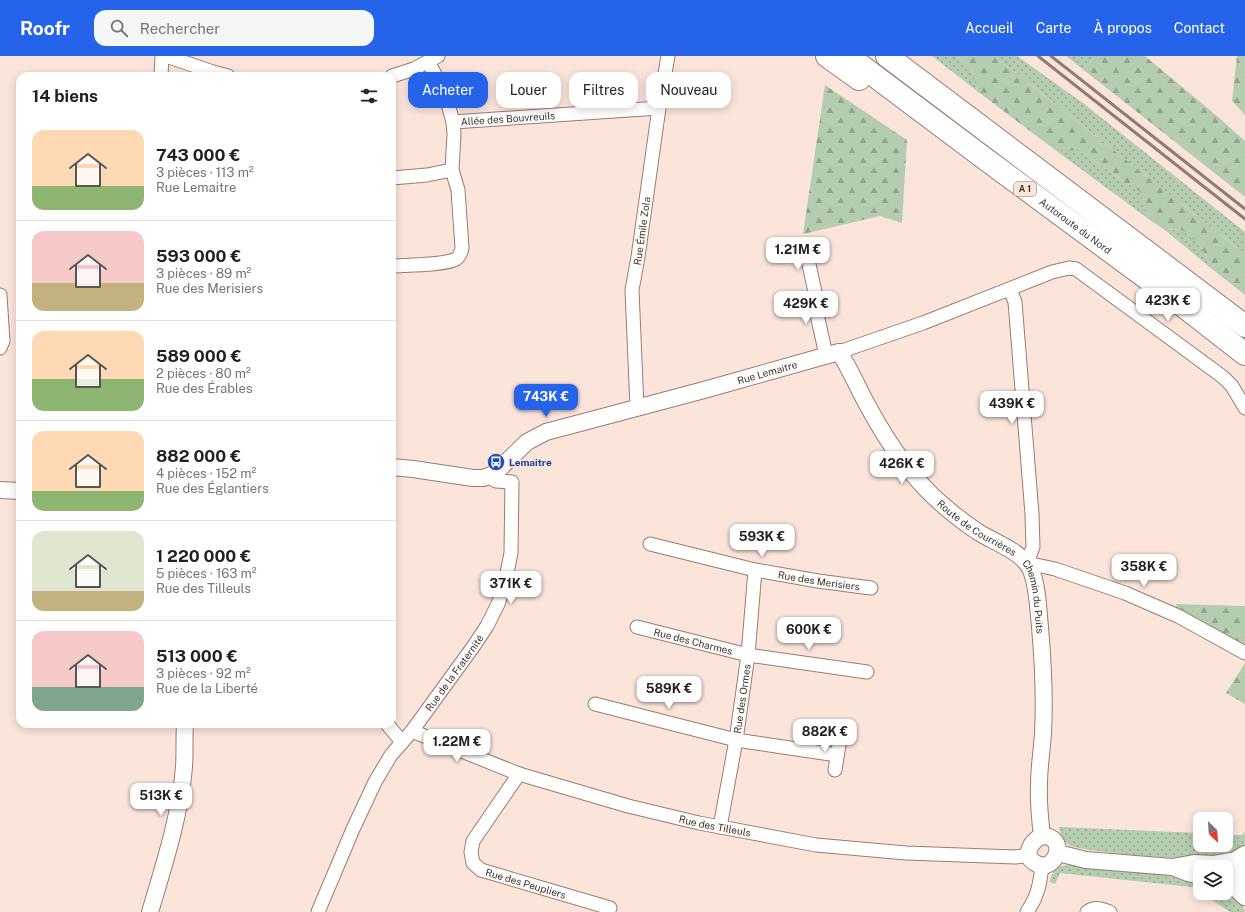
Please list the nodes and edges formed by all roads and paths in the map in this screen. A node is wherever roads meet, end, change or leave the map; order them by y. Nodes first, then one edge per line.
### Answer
1 (162, 56) edge
2 (166, 56) edge
3 (668, 56) edge
4 (827, 56) edge
5 (848, 56) edge
6 (888, 56) edge
7 (912, 56) edge
8 (433, 59) edge
9 (161, 72) edge
10 (213, 72) edge
11 (665, 72) edge
12 (396, 75) edge
13 (658, 108) joint
14 (452, 122) junction
15 (452, 170) junction
16 (396, 178) edge
17 (1056, 184) junction
18 (805, 246) dead end
19 (396, 266) edge
20 (1010, 289) junction
21 (0, 295) edge
22 (1201, 321) junction
23 (1245, 326) edge
24 (0, 348) edge
25 (833, 354) junction
26 (1245, 354) edge
27 (636, 408) junction
28 (1245, 408) edge
29 (396, 467) edge
30 (489, 476) junction
31 (0, 490) edge
32 (16, 491) edge
33 (650, 544) dead end
34 (1027, 563) junction
35 (755, 570) junction
36 (871, 588) dead end
37 (638, 627) dead end
38 (1245, 654) edge
39 (748, 655) junction
40 (867, 672) dead end
41 (595, 704) dead end
42 (184, 728) edge
43 (390, 728) edge
44 (412, 731) junction
45 (840, 739) dead end
46 (736, 740) junction
47 (402, 742) junction
48 (837, 755) junction
49 (835, 770) dead end
50 (519, 774) junction
51 (720, 827) junction
52 (1042, 836) junction
53 (1029, 853) junction
54 (1058, 853) junction
55 (1245, 854) edge
56 (1245, 860) edge
57 (1042, 865) junction
58 (1172, 866) junction
59 (1193, 874) edge
60 (1233, 887) edge
61 (1245, 896) edge
62 (610, 908) dead end
63 (150, 912) edge
64 (318, 912) edge
65 (1027, 912) edge
66 (1087, 912) edge
67 (1110, 912) edge

1 - 9 street
2 - 10 street
3 - 11 street, Rue Émile Zola
4 - 22 highway
5 - 22 highway, Autoroute du Nord / A 1
6 - 17 highway, Autoroute du Nord / A 1
7 - 17 highway
8 - 12 street
8 - 14 street
13 - 14 street, Allée des Bouvreuils
13 - 27 street, Rue Émile Zola
14 - 15 street
15 - 16 street
15 - 19 street
17 - 23 highway, Autoroute du Nord / A 1
18 - 25 street
20 - 25 street, Rue Lemaitre
20 - 28 street, Rue Lemaitre
20 - 34 street, Chemin du Puits
21 - 24 street
22 - 26 highway, Autoroute du Nord / A 1
25 - 27 street, Rue Lemaitre
25 - 34 street, Route de Courrières
27 - 30 street, Rue Lemaitre
29 - 30 street
30 - 44 street, Rue de la Fraternité
31 - 32 street
33 - 35 street, Rue des Merisiers
34 - 38 street, Route de Courrières
34 - 52 street, Chemin du Puits
35 - 36 street, Rue des Merisiers
35 - 39 street, Rue des Ormes
37 - 39 street, Rue des Charmes
39 - 40 street, Rue des Charmes
39 - 46 street, Rue des Ormes
41 - 46 street
42 - 63 street
43 - 47 street
44 - 47 street, Rue de la Fraternité
44 - 50 street, Rue des Tilleuls
45 - 48 street
46 - 48 street
46 - 51 street, Rue des Ormes
47 - 64 street, Rue de la Fraternité
48 - 49 street
50 - 51 street, Rue des Tilleuls
50 - 62 street, Rue des Peupliers
51 - 53 street, Rue des Tilleuls
52 - 53 street
52 - 54 street
53 - 57 street
54 - 57 street
54 - 58 street
55 - 58 street
56 - 61 main road
57 - 65 street
58 - 59 street
60 - 61 street
66 - 67 street

